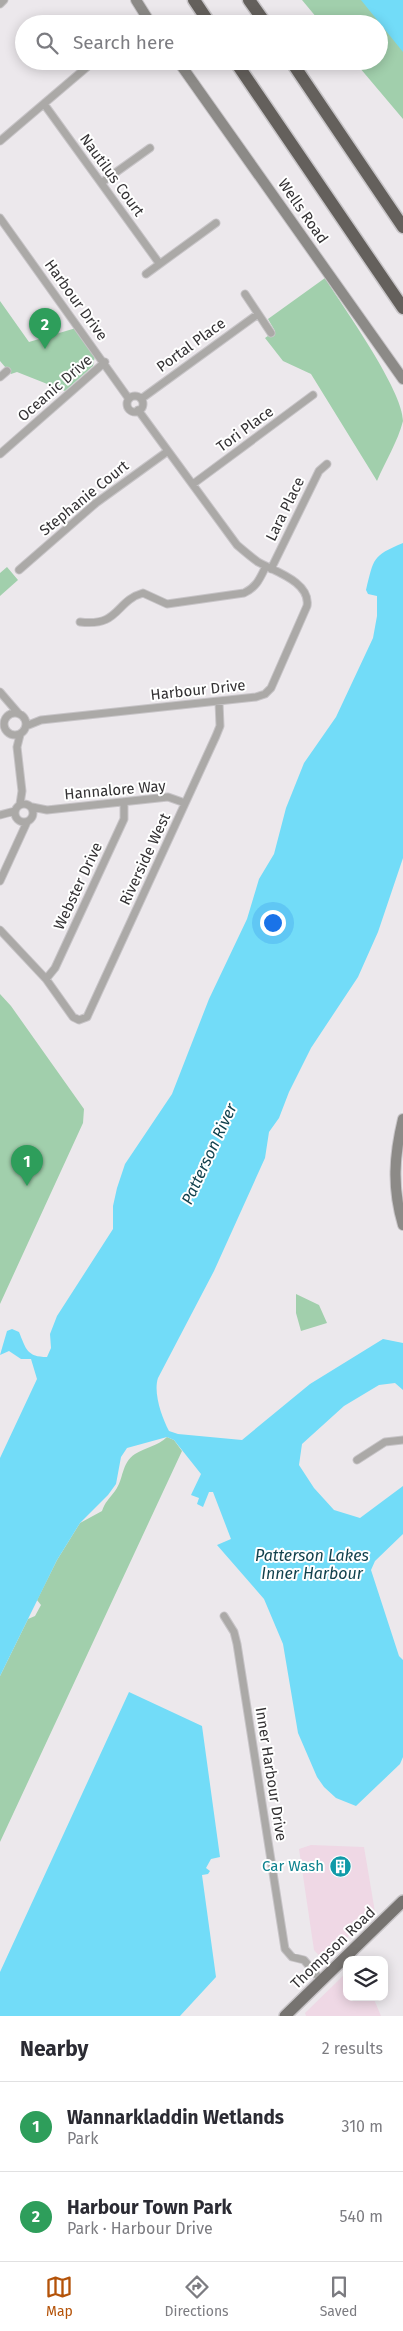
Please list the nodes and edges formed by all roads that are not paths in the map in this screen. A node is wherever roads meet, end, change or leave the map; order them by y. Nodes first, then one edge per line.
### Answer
1 (4, 0) edge
2 (136, 0) edge
3 (194, 0) edge
4 (249, 0) edge
5 (0, 4) edge
6 (143, 15) edge
7 (204, 15) edge
8 (260, 15) edge
9 (84, 70) edge
10 (184, 70) edge
11 (241, 70) edge
12 (297, 70) edge
13 (44, 104) junction
14 (0, 141) edge
15 (150, 148) dead end
16 (101, 183) junction
17 (0, 218) edge
18 (216, 223) dead end
19 (403, 227) edge
20 (159, 263) junction
21 (146, 274) dead end
22 (245, 294) dead end
23 (403, 308) edge
24 (258, 314) junction
25 (271, 333) dead end
26 (105, 362) junction
27 (7, 371) dead end
28 (0, 378) edge
29 (403, 379) edge
30 (313, 395) dead end
31 (129, 398) junction
32 (140, 399) junction
33 (138, 410) junction
34 (168, 451) junction
35 (0, 454) edge
36 (327, 464) dead end
37 (193, 484) junction
38 (269, 567) junction
39 (19, 570) dead end
40 (80, 622) dead end
41 (0, 692) edge
42 (6, 700) junction
43 (219, 702) junction
44 (21, 715) junction
45 (41, 720) junction
46 (4, 726) edge
47 (26, 726) junction
48 (20, 734) junction
49 (17, 747) junction
50 (124, 802) junction
51 (185, 803) junction
52 (26, 805) junction
53 (47, 810) junction
54 (0, 815) edge
55 (16, 816) junction
56 (33, 816) junction
57 (27, 822) junction
58 (20, 840) junction
59 (0, 881) edge
60 (0, 930) edge
61 (46, 979) junction
62 (403, 1119) edge
63 (403, 1225) edge
64 (403, 1440) edge
65 (357, 1460) dead end
66 (224, 1616) dead end
67 (403, 1901) edge
68 (321, 1980) junction
69 (285, 2016) edge

1 - 5 street
2 - 6 main road
3 - 7 highway
4 - 8 highway
9 - 13 street
10 - 29 main road, Wells Road
11 - 23 highway
12 - 19 highway
13 - 14 street
13 - 16 street, Nautilus Court
15 - 16 street
16 - 20 street, Nautilus Court
17 - 26 street, Harbour Drive
18 - 20 street
20 - 21 street
22 - 24 street
24 - 25 street
24 - 32 street, Portal Place
26 - 31 street, Harbour Drive
26 - 35 street, Oceanic Drive
27 - 28 street
30 - 37 street, Tori Place
31 - 32 street
31 - 33 street
32 - 33 street
33 - 34 street, Harbour Drive
34 - 37 street, Harbour Drive
34 - 39 street, Stephanie Court
36 - 38 street, Lara Place
37 - 38 street, Harbour Drive
38 - 40 street, Lara Place
38 - 43 street, Harbour Drive
41 - 42 street
42 - 44 street
42 - 46 street
43 - 45 street, Harbour Drive
43 - 51 street, Riverside West
44 - 45 street, Harbour Drive
44 - 46 street, Harbour Drive
44 - 47 street
45 - 47 street, Harbour Drive
46 - 48 street
46 - 49 street
47 - 48 street
48 - 49 street
49 - 52 street
50 - 51 street, Hannalore Way
50 - 53 street, Hannalore Way
50 - 61 street, Webster Drive
51 - 61 street, Riverside West
52 - 53 street, Hannalore Way
52 - 55 street
52 - 56 street
53 - 56 street, Hannalore Way
54 - 55 street
55 - 57 street
55 - 58 street
56 - 57 street
57 - 58 street
58 - 59 street
60 - 61 street
62 - 63 main road
64 - 65 street
66 - 68 street, Inner Harbour Drive
67 - 68 main road, Thompson Road
68 - 69 main road, Thompson Road

